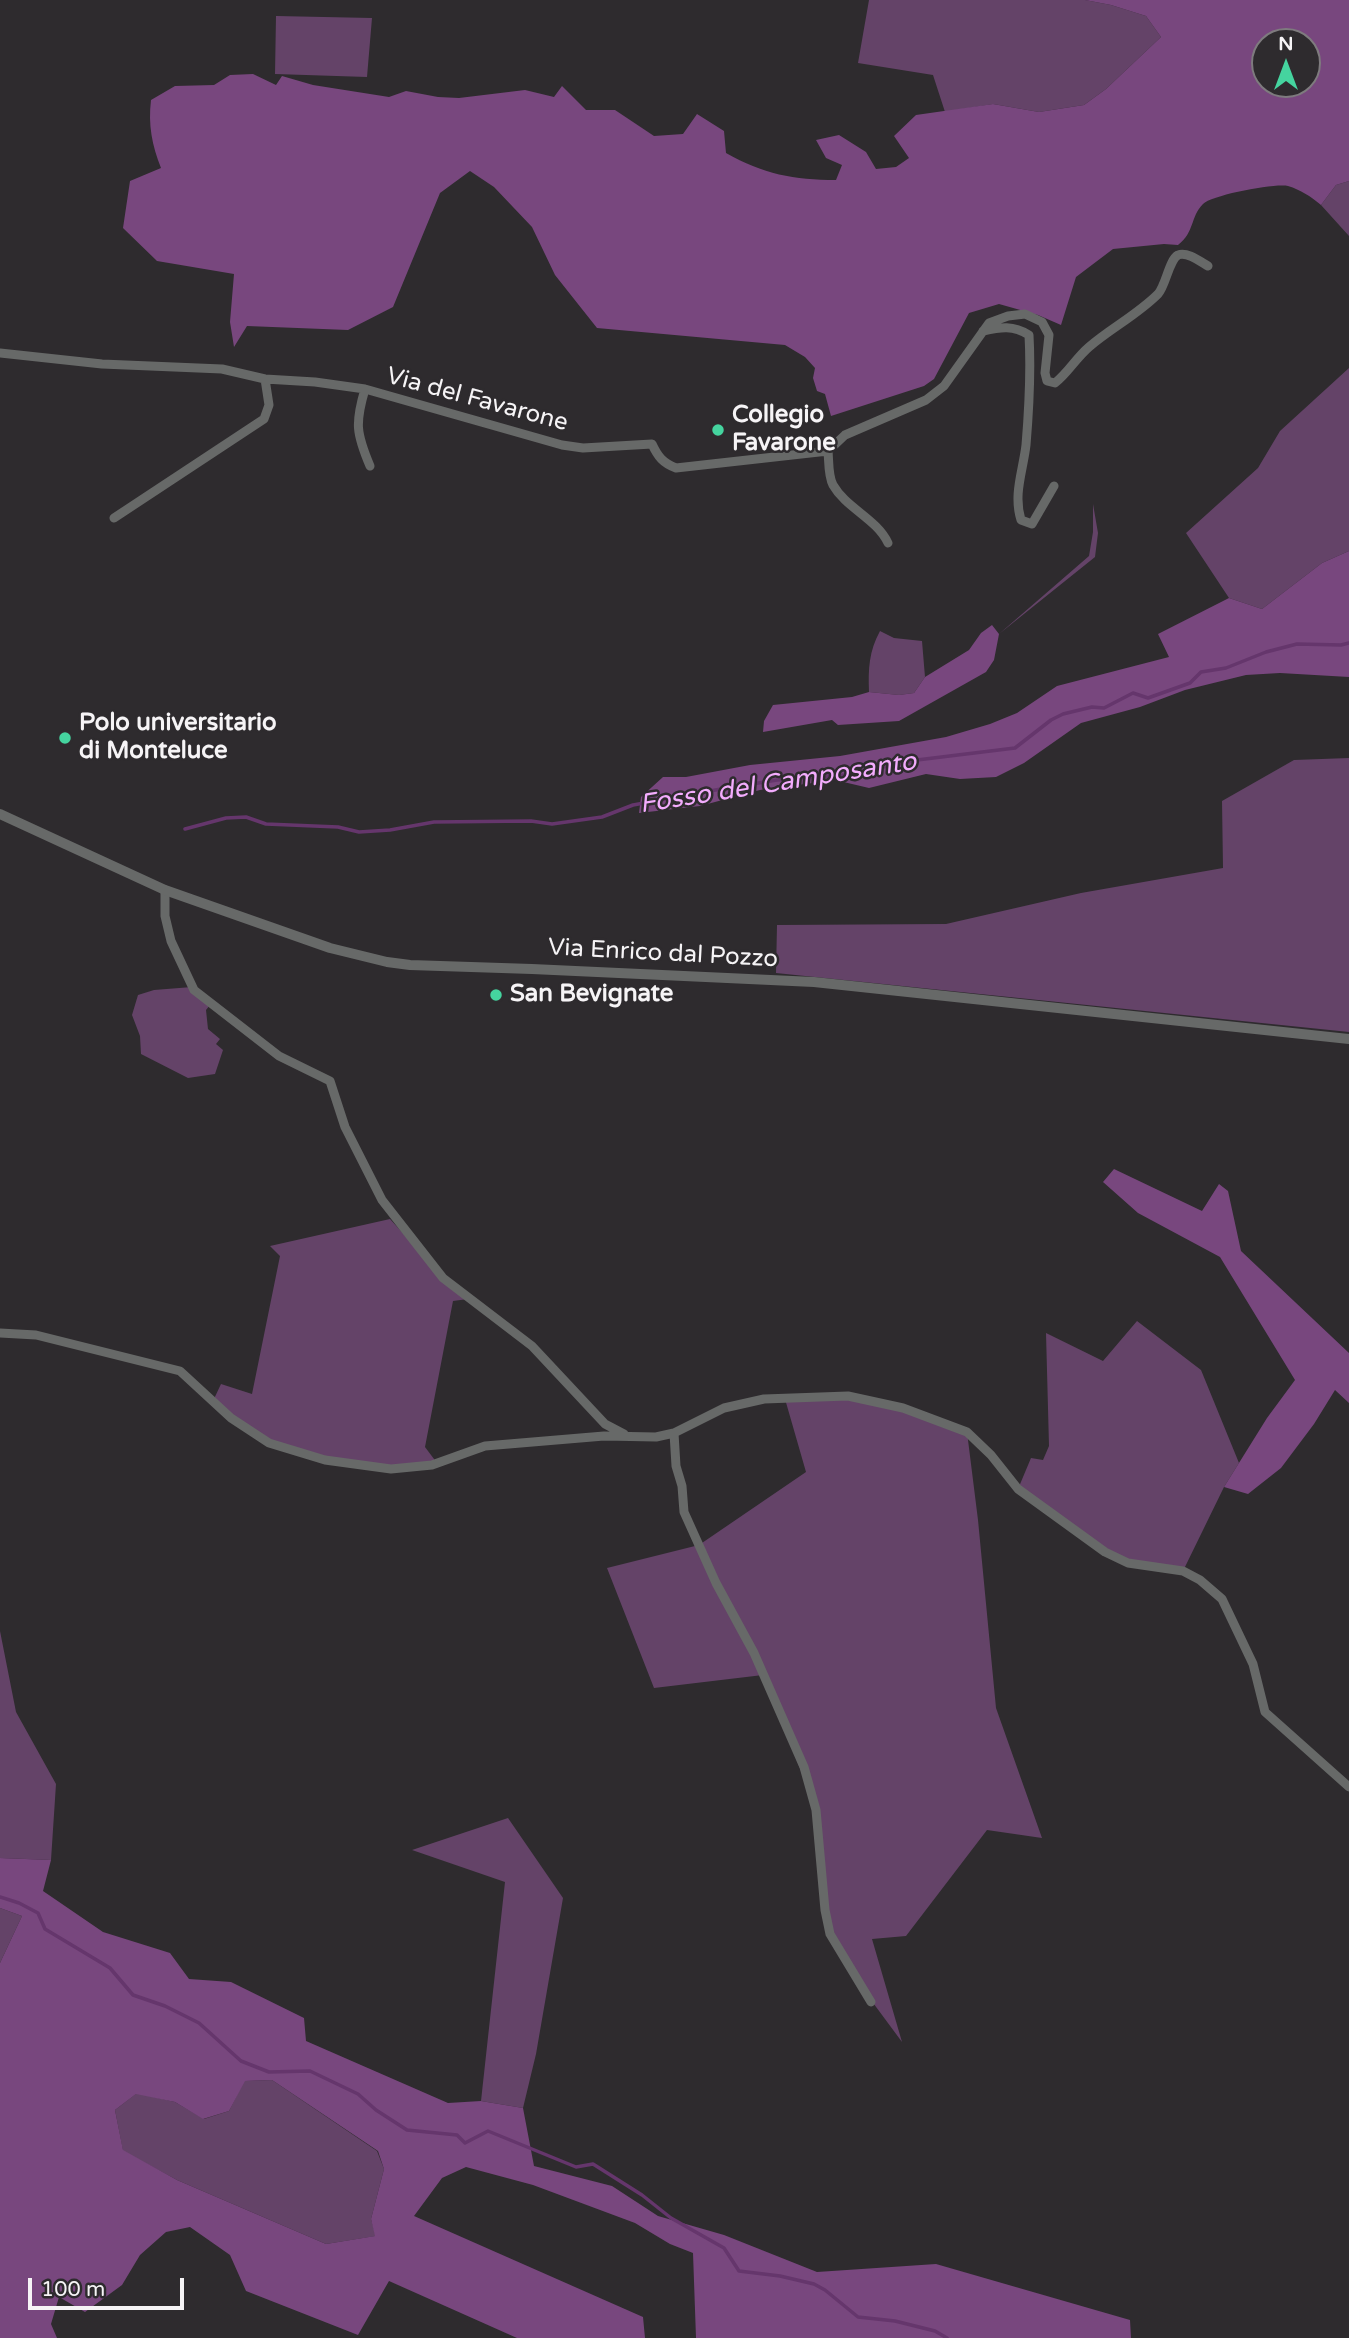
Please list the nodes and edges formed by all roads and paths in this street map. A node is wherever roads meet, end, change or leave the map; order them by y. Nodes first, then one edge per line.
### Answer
1 (1208, 266) dead end
2 (983, 331) junction
3 (0, 353) edge
4 (265, 379) junction
5 (365, 389) junction
6 (828, 451) junction
7 (370, 466) dead end
8 (1054, 486) dead end
9 (114, 518) dead end
10 (888, 543) dead end
11 (0, 814) edge
12 (165, 890) junction
13 (1349, 1039) edge
14 (0, 1333) edge
15 (674, 1433) junction
16 (627, 1436) junction
17 (1349, 1787) edge
18 (871, 2002) dead end

1 - 2 street
2 - 6 street
2 - 8 street
3 - 4 street, Via del Favarone
4 - 5 street, Via del Favarone
4 - 9 street
5 - 6 street, Via del Favarone
5 - 7 street
6 - 10 street
11 - 12 street, Via Enrico dal Pozzo
12 - 13 street, Via Enrico dal Pozzo
12 - 16 street
14 - 16 street
15 - 16 street
15 - 17 street
15 - 18 street

